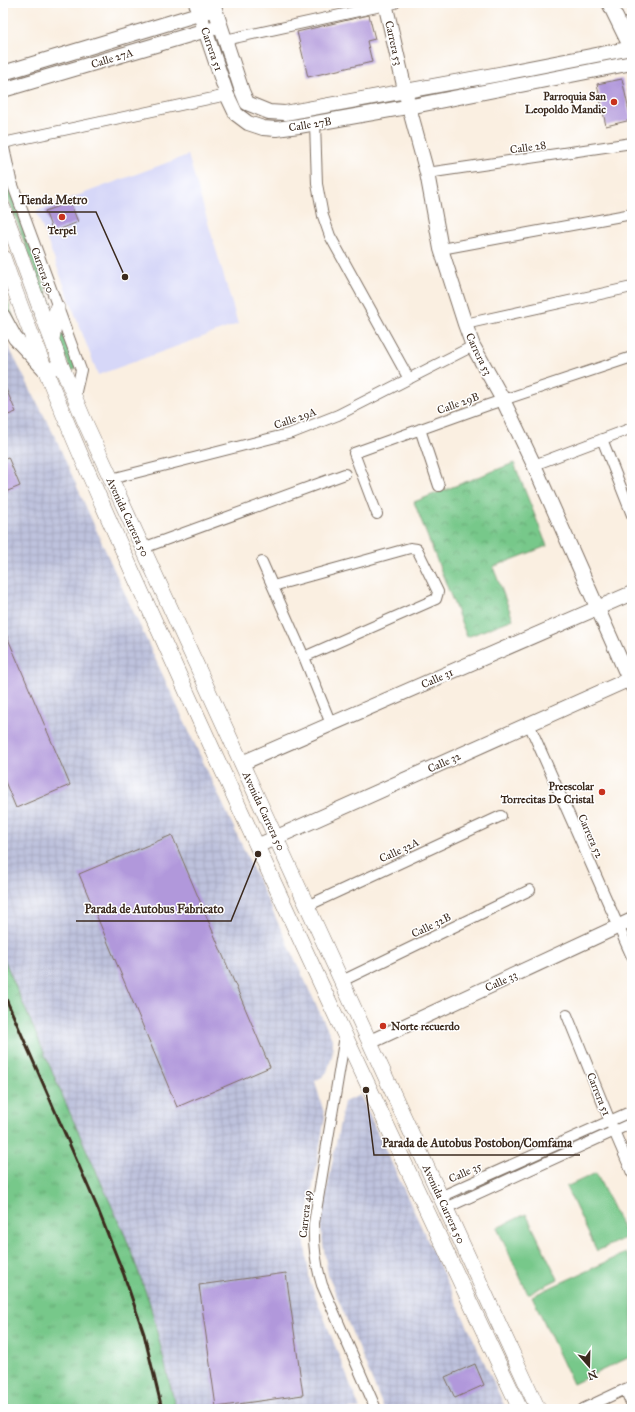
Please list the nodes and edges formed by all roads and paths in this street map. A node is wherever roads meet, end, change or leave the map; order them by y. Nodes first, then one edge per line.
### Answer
1 (609, 3) edge
2 (389, 4) edge
3 (214, 6) edge
4 (198, 8) edge
5 (220, 26) junction
6 (206, 30) junction
7 (225, 40) junction
8 (632, 49) edge
9 (632, 64) edge
10 (3, 73) edge
11 (3, 90) edge
12 (242, 90) joint
13 (405, 90) junction
14 (227, 95) junction
15 (409, 107) junction
16 (314, 123) junction
17 (3, 143) edge
18 (632, 143) edge
19 (427, 174) junction
20 (3, 208) edge
21 (632, 214) edge
22 (441, 249) junction
23 (3, 256) edge
24 (632, 287) edge
25 (57, 308) junction
26 (3, 316) edge
27 (465, 324) junction
28 (52, 340) junction
29 (473, 346) junction
30 (632, 357) edge
31 (61, 365) junction
32 (46, 371) junction
33 (409, 379) junction
34 (75, 397) junction
35 (503, 400) junction
36 (632, 428) edge
37 (420, 429) junction
38 (602, 439) junction
39 (534, 465) junction
40 (345, 474) dead end
41 (111, 479) junction
42 (439, 486) dead end
43 (377, 514) dead end
44 (632, 515) edge
45 (143, 548) junction
46 (262, 562) dead end
47 (273, 586) junction
48 (632, 593) edge
49 (598, 608) junction
50 (304, 657) junction
51 (631, 681) edge
52 (331, 724) junction
53 (529, 724) junction
54 (242, 763) junction
55 (501, 816) dead end
56 (276, 838) junction
57 (257, 846) junction
58 (530, 890) dead end
59 (307, 906) junction
60 (632, 920) edge
61 (618, 926) junction
62 (632, 957) edge
63 (342, 981) junction
64 (567, 1015) dead end
65 (345, 1036) junction
66 (370, 1042) junction
67 (632, 1111) edge
68 (610, 1121) junction
69 (632, 1123) edge
70 (614, 1131) junction
71 (632, 1173) edge
72 (443, 1202) junction
73 (629, 1388) edge
74 (632, 1405) edge
75 (376, 1409) edge
76 (520, 1409) edge
77 (538, 1409) edge
78 (583, 1409) edge

1 - 8 main road
2 - 7 street
2 - 13 main road, Carrera 53
3 - 4 main road, Calle 27A
3 - 5 main road, Carrera 51
4 - 6 main road, Carrera 51
4 - 10 main road, Calle 27A
5 - 6 main road, Calle 27A
5 - 7 main road, Carrera 51
6 - 11 main road, Calle 27A
6 - 14 main road, Carrera 51
7 - 12 main road, Carrera 51
8 - 13 main road, Calle 27B
9 - 15 main road, Calle 27B
12 - 13 main road, Calle 27B
13 - 15 main road, Carrera 53
14 - 16 main road, Calle 27B
14 - 17 street
15 - 16 main road, Calle 27B
15 - 19 main road, Carrera 53
16 - 33 street
17 - 25 street, Carrera 50
18 - 19 street, Calle 28
19 - 22 main road, Carrera 53
20 - 28 main road, Avenida Carrera 50
21 - 22 street
22 - 27 main road, Carrera 53
23 - 32 main road, Avenida Carrera 50
24 - 27 street
25 - 28 main road
25 - 34 street, Carrera 50
26 - 32 main road
27 - 29 main road, Carrera 53
28 - 31 main road, Avenida Carrera 50
29 - 33 street, Calle 29A
29 - 35 main road, Carrera 53
30 - 35 street, Calle 29B
31 - 32 main road
31 - 34 main road, Avenida Carrera 50
32 - 57 main road, Avenida Carrera 50
33 - 41 street, Calle 29A
34 - 41 main road, Avenida Carrera 50
35 - 37 street, Calle 29B
35 - 39 main road, Carrera 53
36 - 38 street
37 - 42 street
37 - 43 street, Calle 29B
38 - 39 street
38 - 44 street
39 - 49 main road, Carrera 53
40 - 45 street
41 - 45 main road, Avenida Carrera 50
45 - 54 main road, Avenida Carrera 50
46 - 47 street
47 - 50 street
47 - 50 street
48 - 49 main road, Calle 31
49 - 51 main road, Carrera 53
49 - 52 main road, Calle 31
50 - 52 street
51 - 53 main road, Calle 32
52 - 54 main road, Calle 31
53 - 56 main road, Calle 32
53 - 61 street, Carrera 52
54 - 56 main road, Avenida Carrera 50
55 - 59 street, Calle 32A
56 - 57 main road, Calle 32
56 - 59 main road, Avenida Carrera 50
57 - 65 main road, Avenida Carrera 50
58 - 63 street, Calle 32B
59 - 63 main road, Avenida Carrera 50
60 - 61 main road, Calle 33
61 - 62 street, Carrera 52
61 - 66 main road, Calle 33
63 - 66 main road, Avenida Carrera 50
64 - 68 street, Carrera 51
65 - 75 street, Carrera 49
65 - 76 main road, Avenida Carrera 50
66 - 72 main road, Avenida Carrera 50
67 - 68 street, Calle 35
68 - 70 street, Carrera 51
68 - 72 street, Calle 35
69 - 70 street
70 - 71 street, Carrera 51
70 - 72 street
72 - 77 main road, Avenida Carrera 50
73 - 74 street
73 - 78 street

